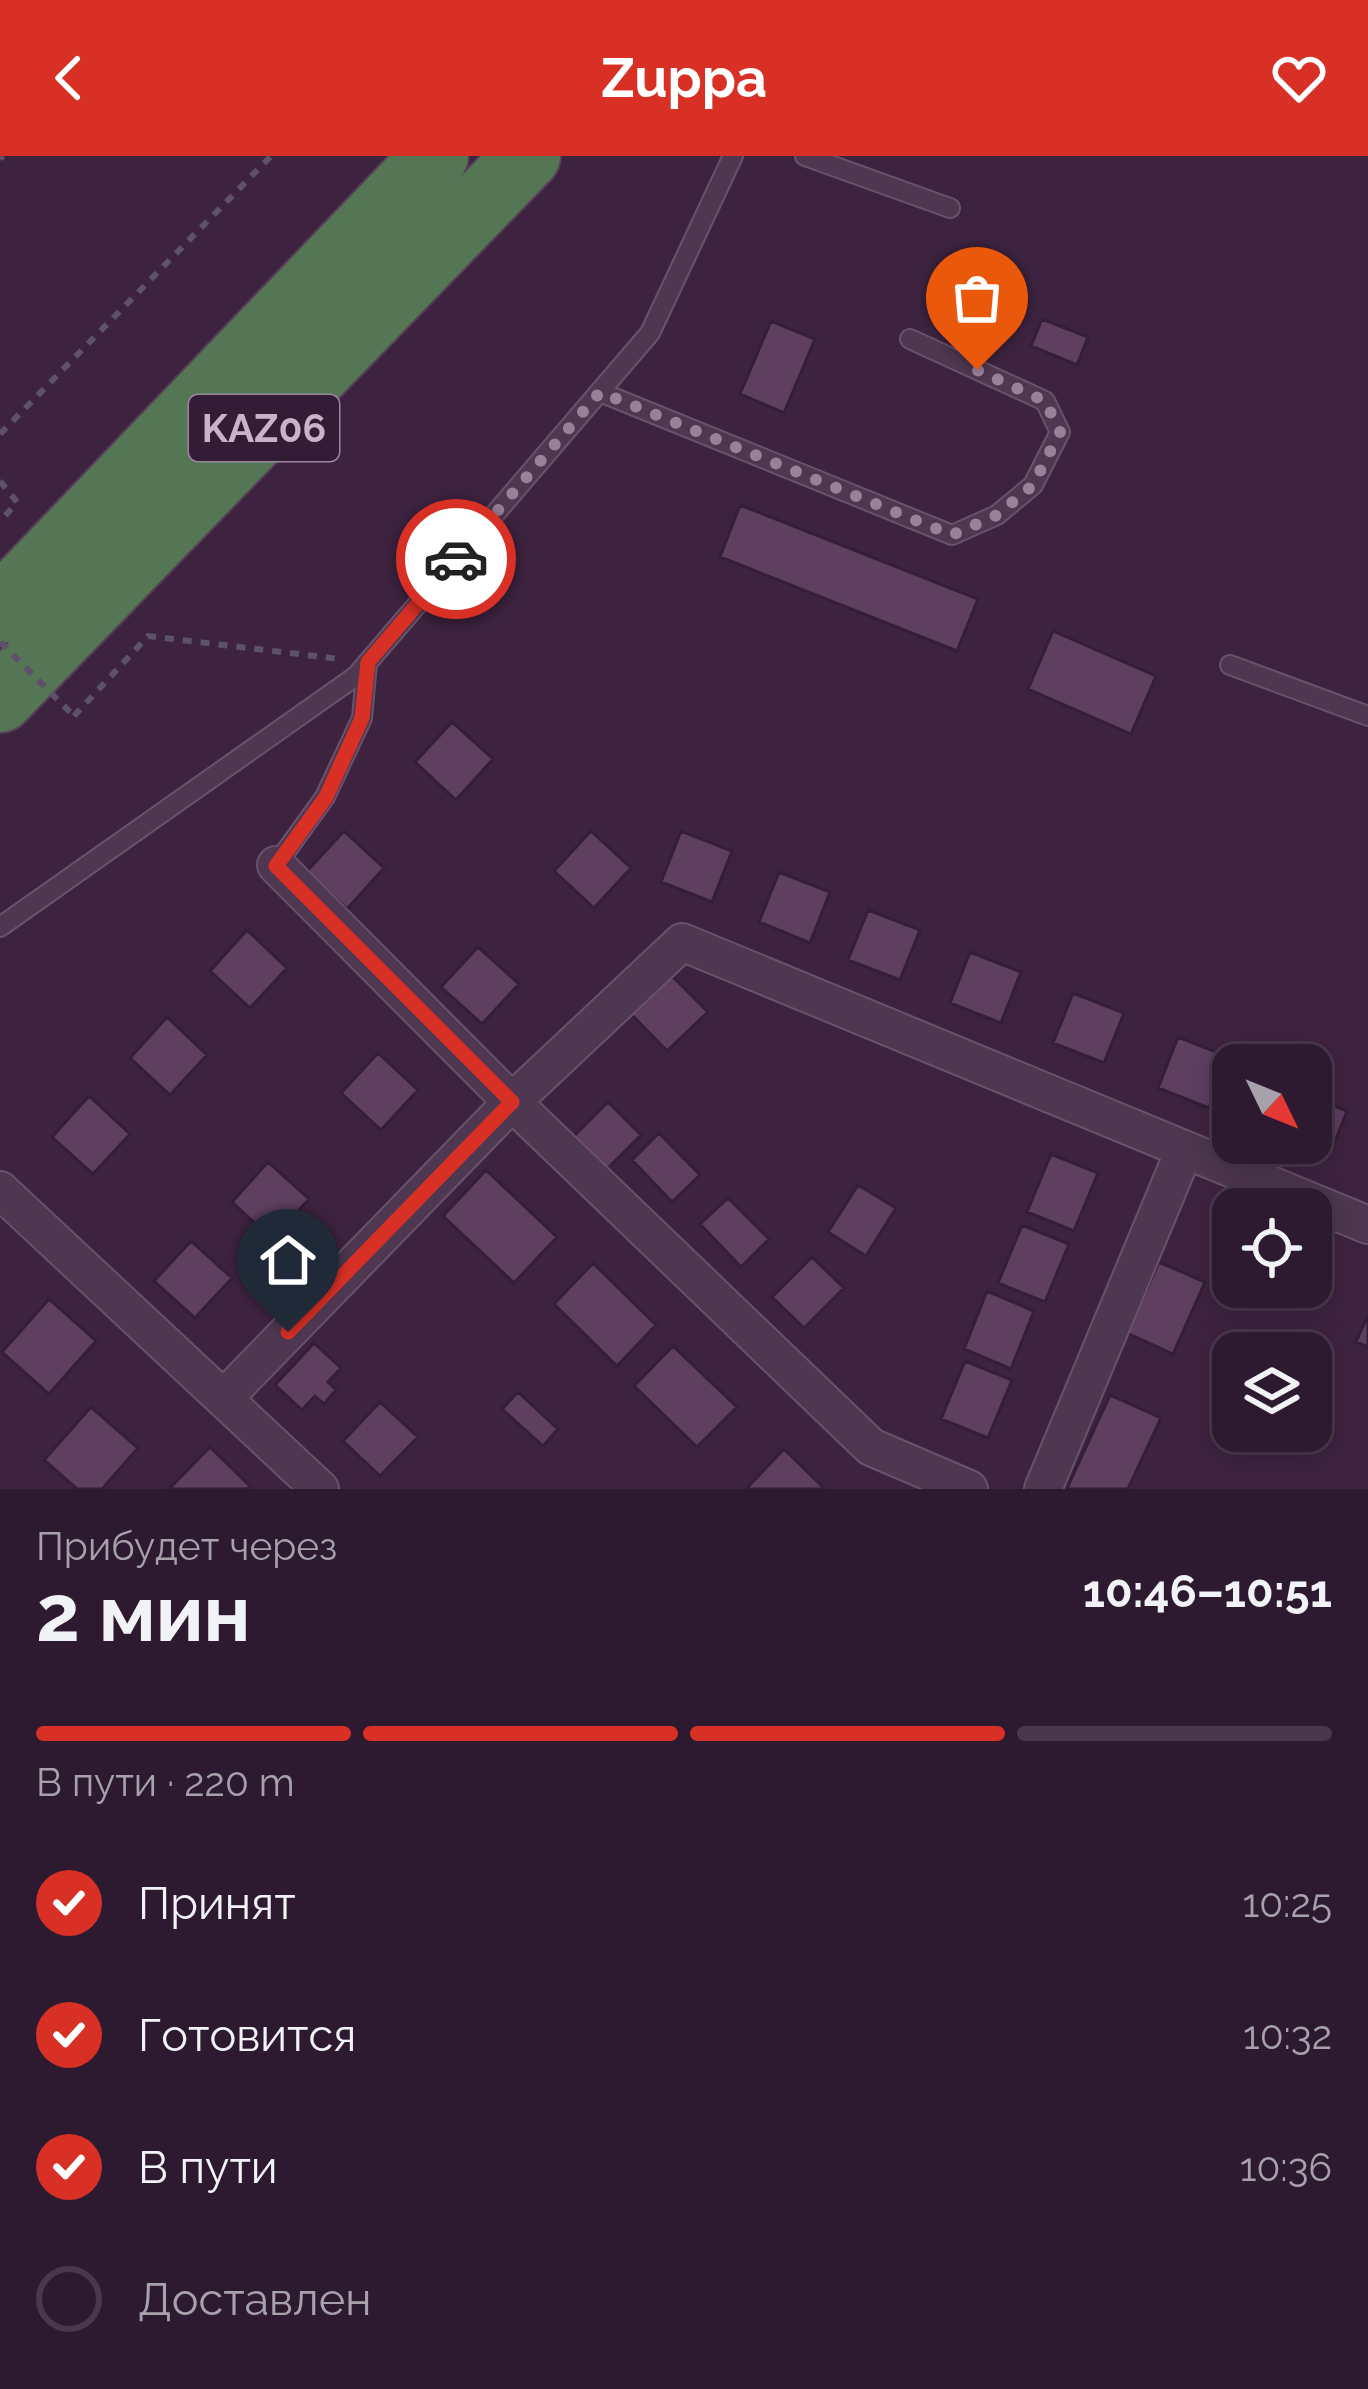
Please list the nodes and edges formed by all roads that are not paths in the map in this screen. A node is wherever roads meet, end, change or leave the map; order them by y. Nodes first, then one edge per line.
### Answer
1 (435, 156) edge
2 (527, 156) edge
3 (733, 156) edge
4 (805, 156) edge
5 (950, 208) dead end
6 (910, 338) dead end
7 (600, 392) junction
8 (0, 610) edge
9 (368, 662) junction
10 (1230, 665) dead end
11 (0, 699) edge
12 (1368, 716) edge
13 (276, 866) joint
14 (0, 927) edge
15 (512, 1102) junction
16 (1184, 1151) junction
17 (0, 1190) edge
18 (1368, 1225) edge
19 (224, 1398) junction
20 (320, 1489) edge
21 (969, 1489) edge
22 (1043, 1489) edge

1 - 8 highway, KAZ06
2 - 11 highway, KAZ06
3 - 7 lane
4 - 5 lane
6 - 7 lane
7 - 9 lane
9 - 13 lane
9 - 14 lane
10 - 12 lane
13 - 15 street
15 - 16 street
15 - 19 street
15 - 21 street
16 - 18 street
16 - 22 street
17 - 19 street
19 - 20 street

